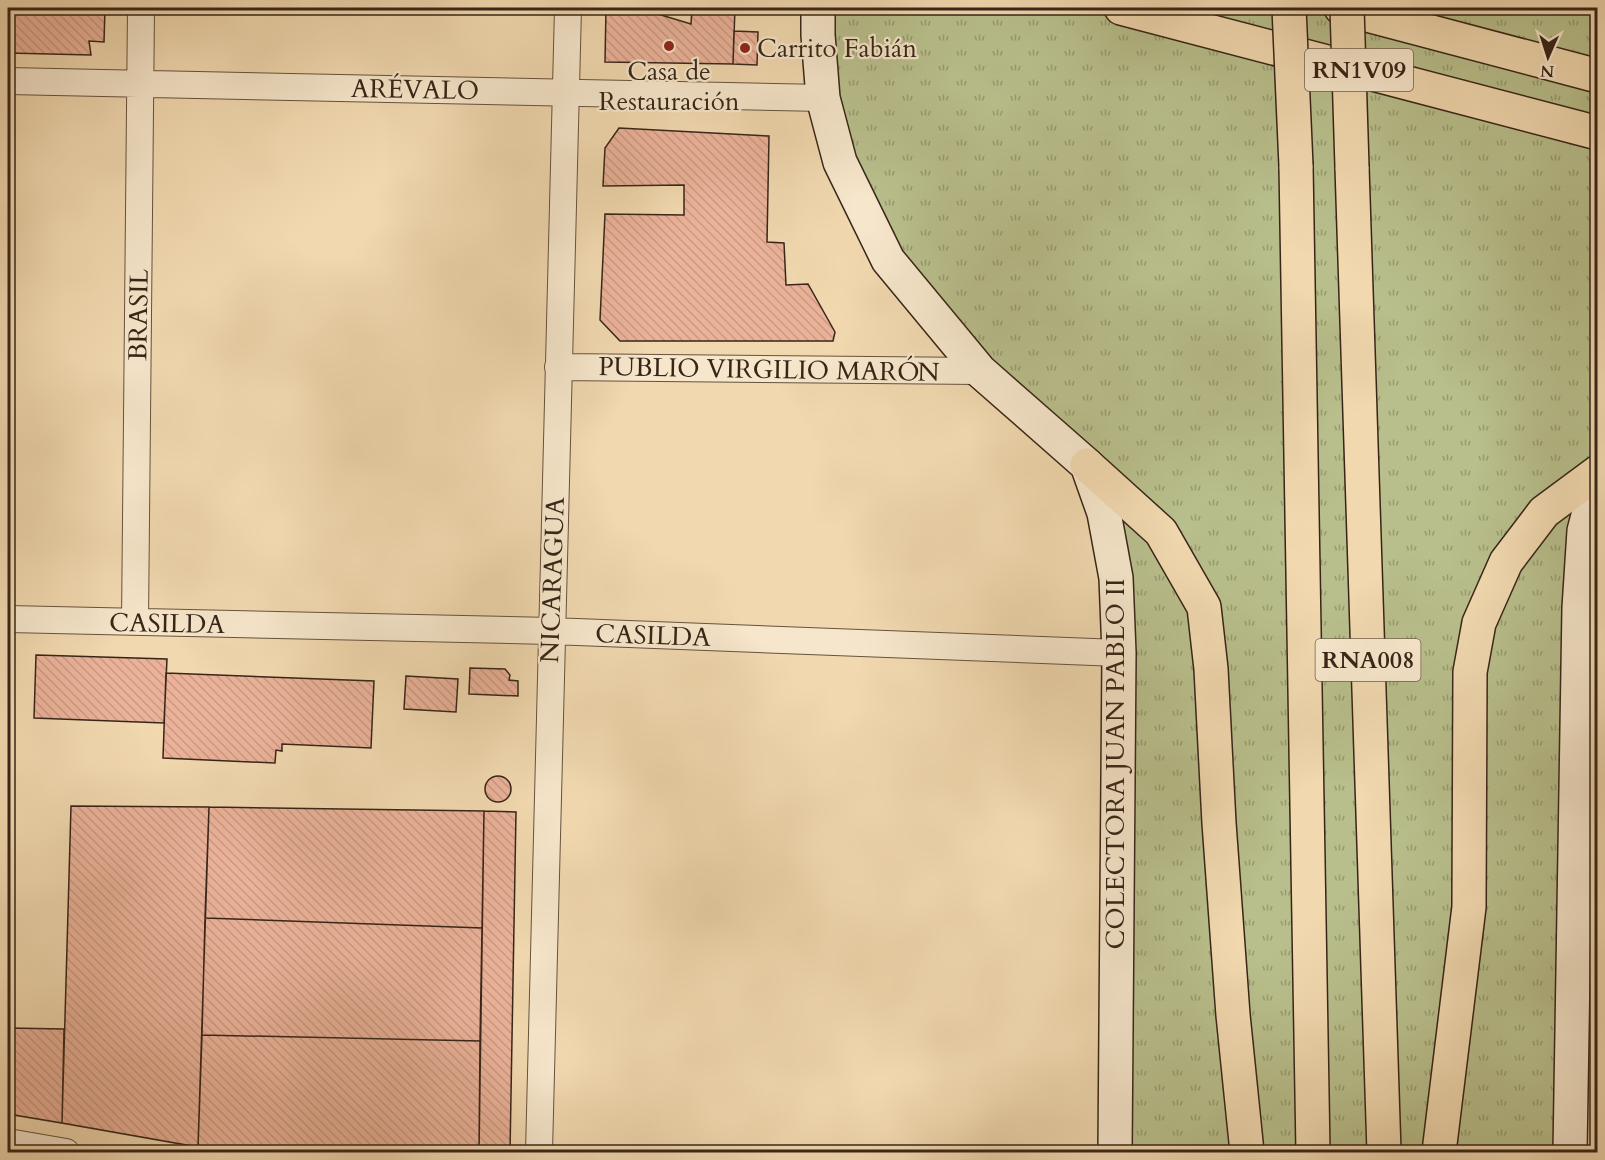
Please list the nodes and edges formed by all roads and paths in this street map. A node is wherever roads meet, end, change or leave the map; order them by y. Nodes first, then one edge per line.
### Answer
1 (141, 8) edge
2 (568, 8) edge
3 (818, 8) edge
4 (1121, 8) edge
5 (1289, 8) edge
6 (1341, 8) edge
7 (1347, 8) edge
8 (1598, 76) edge
9 (8, 81) edge
10 (140, 83) junction
11 (566, 92) junction
12 (823, 98) junction
13 (1598, 133) edge
14 (558, 367) junction
15 (981, 371) junction
16 (1087, 465) junction
17 (1598, 472) edge
18 (1598, 477) edge
19 (8, 619) edge
20 (135, 622) junction
21 (551, 631) junction
22 (1119, 653) junction
23 (8, 1142) edge
24 (66, 1152) edge
25 (539, 1152) edge
26 (1114, 1152) edge
27 (1247, 1152) edge
28 (1313, 1152) edge
29 (1384, 1152) edge
30 (1439, 1152) edge
31 (1569, 1152) edge

1 - 10 street, BRASIL
2 - 11 street, NICARAGUA
3 - 12 main road, COLECTORA JUAN PABLO II
4 - 13 main road, RN1V09
5 - 28 main road, RNA008, bridge
6 - 8 main road, RN1V09
7 - 29 main road, RNA008, bridge
9 - 10 street, ARÉVALO
10 - 11 street, ARÉVALO
10 - 20 street, BRASIL
11 - 12 street, ARÉVALO
11 - 14 street, NICARAGUA
12 - 15 main road, COLECTORA JUAN PABLO II
14 - 15 street, PUBLIO VIRGILIO MARÓN
14 - 21 street, NICARAGUA
15 - 16 main road, COLECTORA JUAN PABLO II
16 - 22 main road, COLECTORA JUAN PABLO II
16 - 27 main road
17 - 30 main road
18 - 31 main road
19 - 20 street, CASILDA
20 - 21 street, CASILDA
21 - 22 street, CASILDA
21 - 25 street, NICARAGUA
22 - 26 main road, COLECTORA JUAN PABLO II
23 - 24 street

